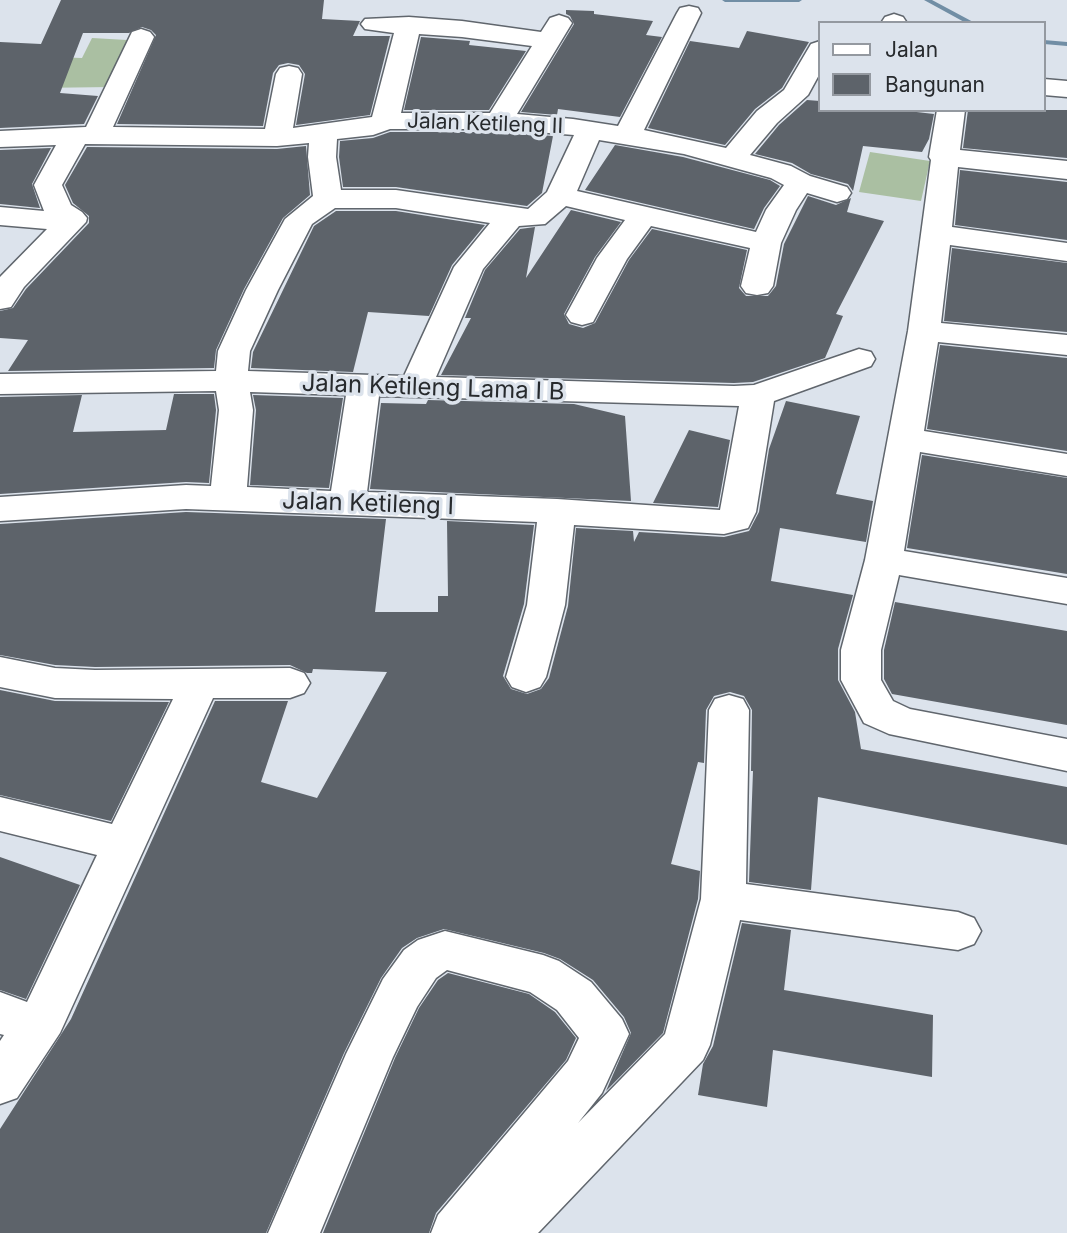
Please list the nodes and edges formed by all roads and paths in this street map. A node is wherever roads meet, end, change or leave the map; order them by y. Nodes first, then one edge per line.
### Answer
1 (689, 13) dead end
2 (374, 24) dead end
3 (409, 25) junction
4 (141, 37) dead end
5 (817, 62) edge
6 (289, 74) dead end
7 (1046, 87) edge
8 (1067, 89) edge
9 (951, 112) edge
10 (385, 121) junction
11 (499, 121) junction
12 (590, 130) junction
13 (324, 133) junction
14 (86, 135) junction
15 (627, 136) junction
16 (277, 138) junction
17 (0, 139) edge
18 (943, 157) junction
19 (732, 158) junction
20 (1067, 170) edge
21 (800, 182) junction
22 (837, 193) dead end
23 (560, 196) junction
24 (328, 199) junction
25 (0, 216) edge
26 (643, 216) junction
27 (511, 217) junction
28 (71, 222) junction
29 (935, 234) junction
30 (766, 243) junction
31 (1067, 252) edge
32 (757, 286) dead end
33 (4, 287) edge
34 (582, 315) dead end
35 (924, 331) junction
36 (1067, 345) edge
37 (859, 359) dead end
38 (231, 381) junction
39 (0, 384) edge
40 (364, 385) junction
41 (416, 387) junction
42 (758, 395) junction
43 (905, 439) junction
44 (1067, 465) edge
45 (228, 499) junction
46 (347, 504) junction
47 (0, 509) edge
48 (557, 511) junction
49 (884, 560) junction
50 (1067, 591) edge
51 (0, 672) edge
52 (526, 677) dead end
53 (290, 683) dead end
54 (200, 684) junction
55 (729, 710) dead end
56 (1067, 755) edge
57 (0, 814) edge
58 (126, 845) junction
59 (723, 899) junction
60 (958, 931) dead end
61 (18, 1020) edge
62 (0, 1082) edge
63 (295, 1233) edge
64 (457, 1233) edge
65 (502, 1233) edge

1 - 15 street
2 - 3 street
3 - 10 street
3 - 11 street
4 - 14 street
5 - 19 street
6 - 16 street
7 - 8 street
9 - 18 street
10 - 11 street, Jalan Ketileng II
10 - 13 street, Jalan Ketileng II
11 - 12 street, Jalan Ketileng II
12 - 15 street, Jalan Ketileng II
12 - 23 street
13 - 16 street, Jalan Ketileng II
13 - 24 street
14 - 16 street, Jalan Ketileng II
14 - 17 street, Jalan Ketileng II
14 - 28 street
15 - 19 street, Jalan Ketileng II
18 - 20 street
18 - 29 street
19 - 21 street, Jalan Ketileng II
21 - 22 street, Jalan Ketileng II
21 - 30 street
23 - 26 street
23 - 27 street
24 - 27 street
24 - 38 street
25 - 28 street
26 - 30 street
26 - 34 street
27 - 41 street
28 - 33 street
29 - 31 street
29 - 35 street
30 - 32 street
35 - 36 street
35 - 43 street
37 - 42 street, Jalan Ketileng Lama I B
38 - 39 street, Jalan Ketileng Lama I B
38 - 40 street, Jalan Ketileng Lama I B
38 - 45 street
40 - 41 street, Jalan Ketileng Lama I B
40 - 46 street
41 - 42 street, Jalan Ketileng Lama I B
42 - 48 street, Jalan Ketileng I
43 - 44 street
43 - 49 street
45 - 46 street, Jalan Ketileng I
45 - 47 street, Jalan Ketileng I
46 - 48 street, Jalan Ketileng I
48 - 52 street
49 - 50 street
49 - 56 street
51 - 54 street
53 - 54 street
54 - 58 street
55 - 59 street
57 - 58 street
58 - 61 street
59 - 60 street
59 - 65 street
61 - 62 street
63 - 64 street

